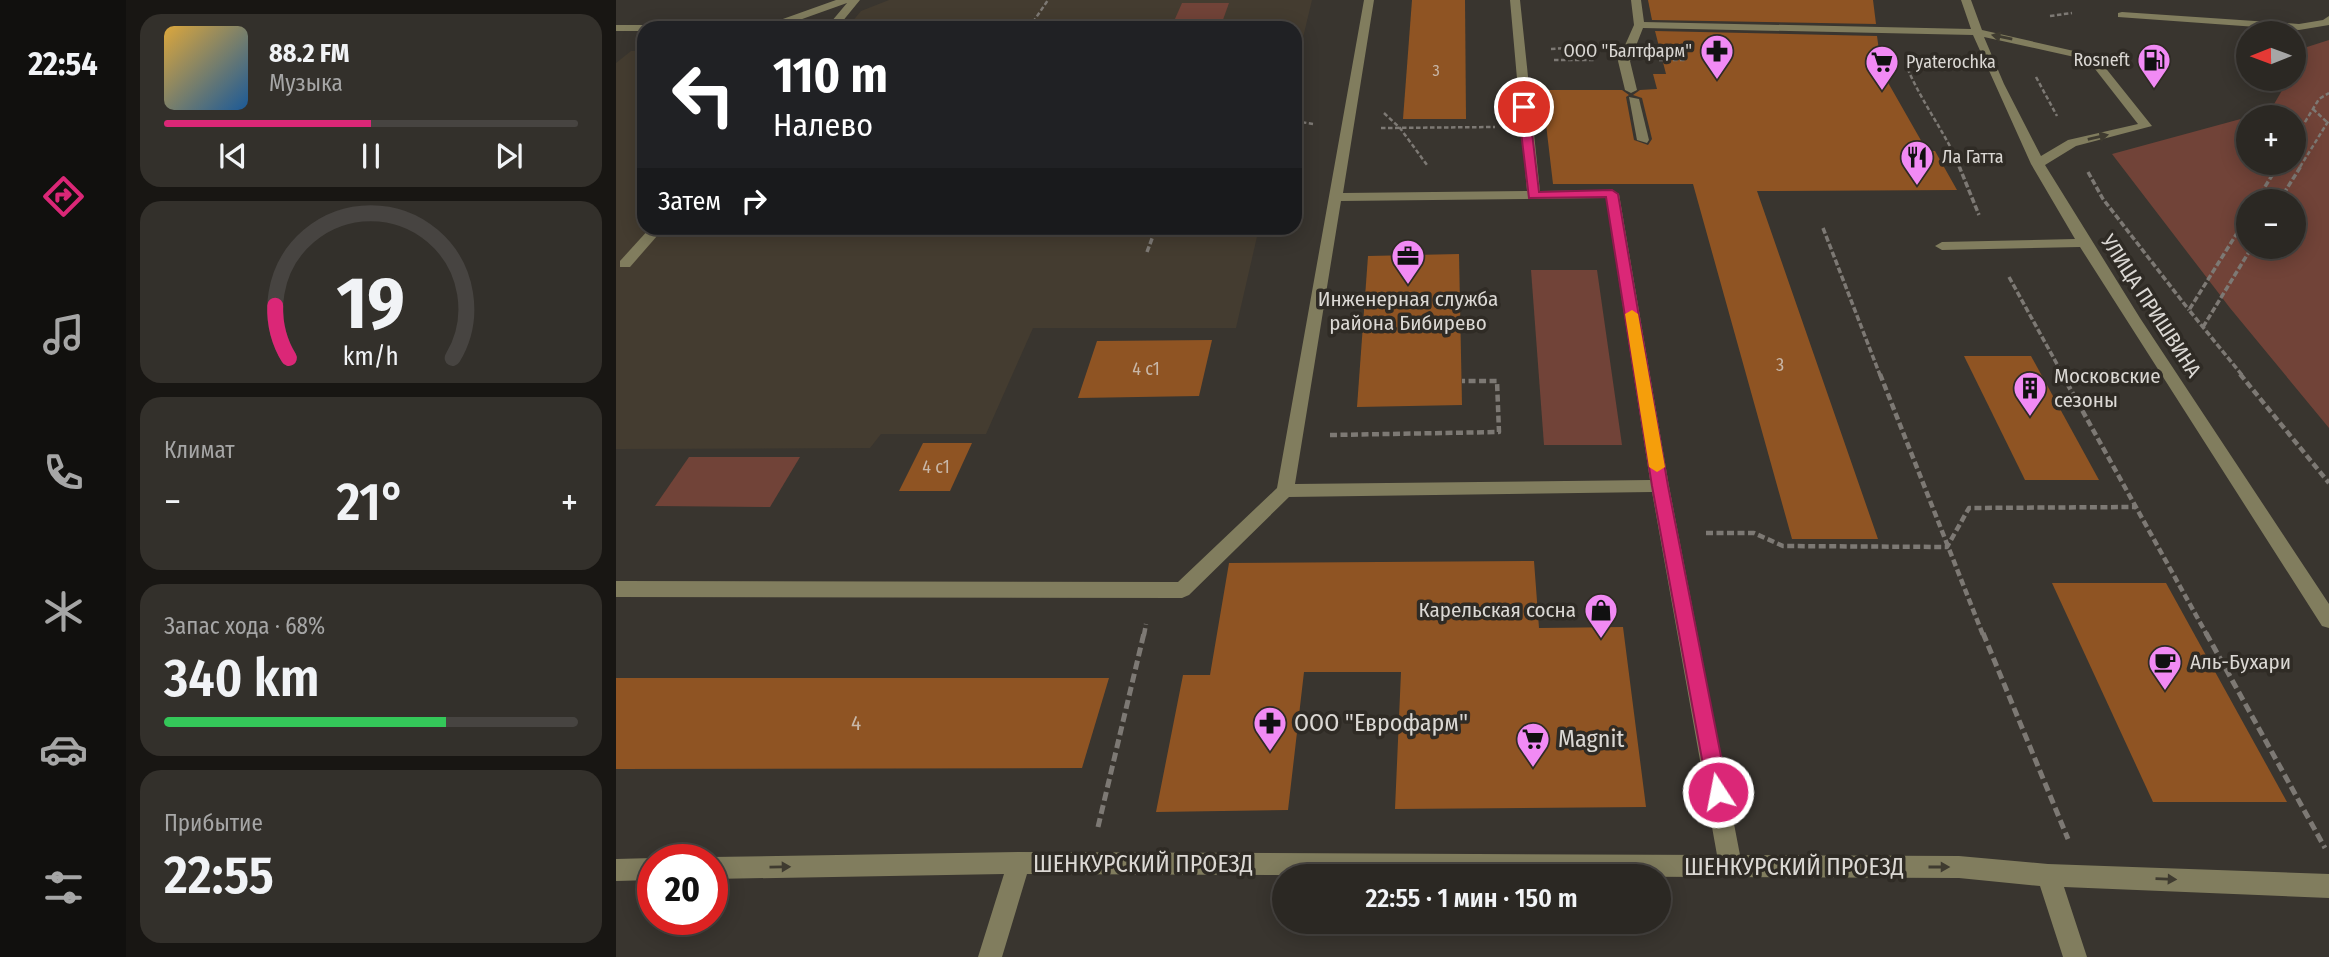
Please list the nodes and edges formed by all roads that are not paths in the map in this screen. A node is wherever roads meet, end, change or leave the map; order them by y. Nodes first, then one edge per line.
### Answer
1 (846, 0) edge
2 (855, 0) edge
3 (1369, 0) edge
4 (1514, 0) edge
5 (1636, 0) edge
6 (1966, 0) edge
7 (2122, 15) dead end
8 (2329, 19) edge
9 (787, 21) edge
10 (837, 21) edge
11 (616, 28) edge
12 (637, 28) edge
13 (1636, 29) junction
14 (1976, 32) junction
15 (1643, 140) dead end
16 (2036, 164) junction
17 (1534, 195) junction
18 (1335, 197) junction
19 (651, 235) edge
20 (2084, 243) junction
21 (1942, 246) dead end
22 (625, 264) dead end
23 (1660, 486) junction
24 (1285, 491) junction
25 (616, 589) edge
26 (2329, 620) edge
27 (1019, 863) junction
28 (1731, 867) junction
29 (728, 868) edge
30 (637, 869) edge
31 (616, 870) edge
32 (2048, 875) junction
33 (2329, 886) edge
34 (990, 957) edge
35 (2075, 957) edge

1 - 9 street
2 - 10 street
3 - 18 street
4 - 17 street
5 - 13 street
6 - 14 street, УЛИЦА ПРИШВИНА
7 - 8 street
11 - 12 street
13 - 14 street
13 - 15 street
14 - 16 street, УЛИЦА ПРИШВИНА
16 -> 14 street
16 - 20 street, УЛИЦА ПРИШВИНА
17 - 18 street
17 - 23 street
18 - 24 street
19 - 22 street
20 - 21 street
20 - 26 street, УЛИЦА ПРИШВИНА
23 - 24 street
23 - 28 street
24 - 25 street
27 - 28 street, ШЕНКУРСКИЙ ПРОЕЗД
29 -> 27 street, ШЕНКУРСКИЙ ПРОЕЗД
27 - 34 street
28 -> 32 street, ШЕНКУРСКИЙ ПРОЕЗД
30 - 31 street
32 -> 33 street, ШЕНКУРСКИЙ ПРОЕЗД
32 - 35 street

